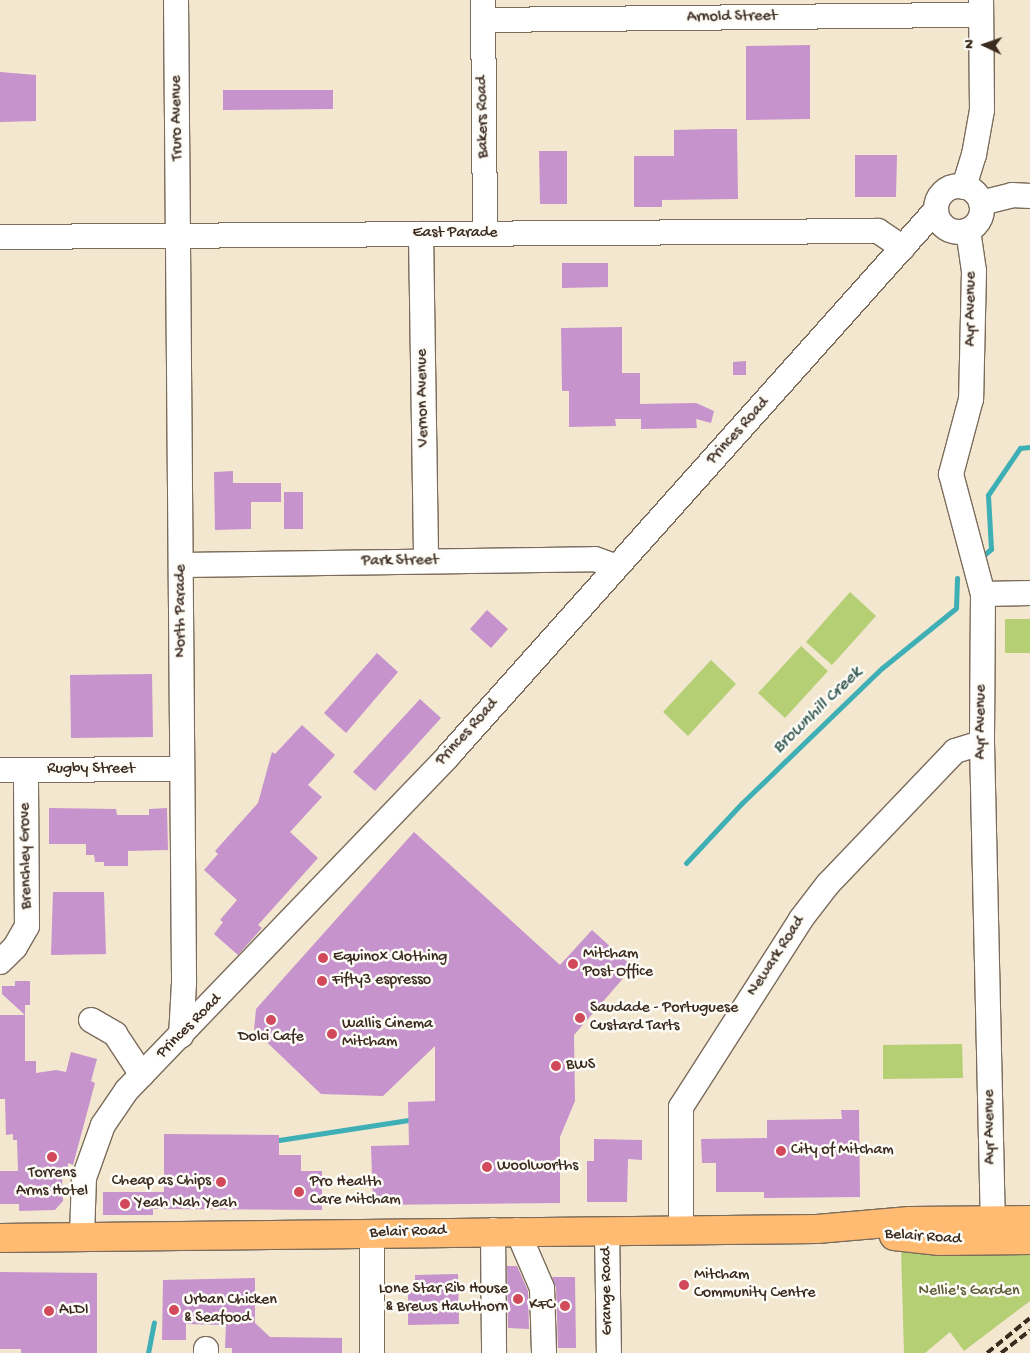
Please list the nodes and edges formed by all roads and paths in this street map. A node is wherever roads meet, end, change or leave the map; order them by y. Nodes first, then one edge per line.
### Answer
1 (176, 0) edge
2 (981, 8) edge
3 (483, 10) edge
4 (964, 187) junction
5 (1030, 196) edge
6 (981, 203) junction
7 (940, 218) junction
8 (968, 230) junction
9 (421, 234) junction
10 (486, 234) junction
11 (179, 236) junction
12 (0, 237) edge
13 (903, 248) junction
14 (426, 561) junction
15 (182, 565) junction
16 (617, 568) junction
17 (981, 587) junction
18 (1030, 593) edge
19 (982, 743) junction
20 (182, 769) junction
21 (0, 770) edge
22 (26, 770) junction
23 (0, 962) edge
24 (184, 986) junction
25 (217, 1000) junction
26 (91, 1020) dead end
27 (181, 1036) junction
28 (142, 1075) junction
29 (1030, 1220) edge
30 (993, 1221) junction
31 (681, 1229) junction
32 (817, 1229) junction
33 (505, 1230) junction
34 (607, 1230) junction
35 (372, 1234) junction
36 (82, 1237) junction
37 (0, 1238) edge
38 (1030, 1240) edge
39 (372, 1353) edge
40 (494, 1353) edge
41 (544, 1353) edge
42 (609, 1353) edge

1 - 11 street, Truro Avenue
2 - 3 street, Arnold Street
2 - 4 street
3 - 10 street, Bakers Road
4 - 6 street
4 - 7 street
5 - 6 street
6 - 8 street
7 - 8 street
7 - 13 street, Princes Road
8 - 17 street, Ayr Avenue
9 - 10 street, East Parade
9 - 11 street, East Parade
9 - 14 street, Vernon Avenue
10 - 13 street, East Parade
11 - 12 street, East Parade
11 - 15 street, North Parade
13 - 16 street, Princes Road
14 - 15 street, Park Street
14 - 16 street, Park Street
15 - 20 street, North Parade
16 - 25 street, Princes Road
17 - 18 street
17 - 19 street, Ayr Avenue
19 - 30 street, Ayr Avenue
19 - 31 street, Newark Road
20 - 22 street, Rugby Street
20 - 24 street, North Parade
21 - 22 street, Rugby Street
22 - 23 street, Brenchley Grove
24 - 25 street
24 - 27 street, North Parade
25 - 27 street, Princes Road
26 - 28 street
27 - 28 street, Princes Road
28 - 36 street, Princes Road
29 - 30 main road, Belair Road
30 - 32 main road, Belair Road
31 - 32 main road, Belair Road
31 - 34 main road, Belair Road
32 - 38 main road, Belair Road
33 - 34 main road, Belair Road
33 - 35 main road, Belair Road
33 - 40 street
33 - 41 street
34 - 42 street, Grange Road
35 - 36 main road, Belair Road
35 - 39 street
36 - 37 main road, Belair Road

